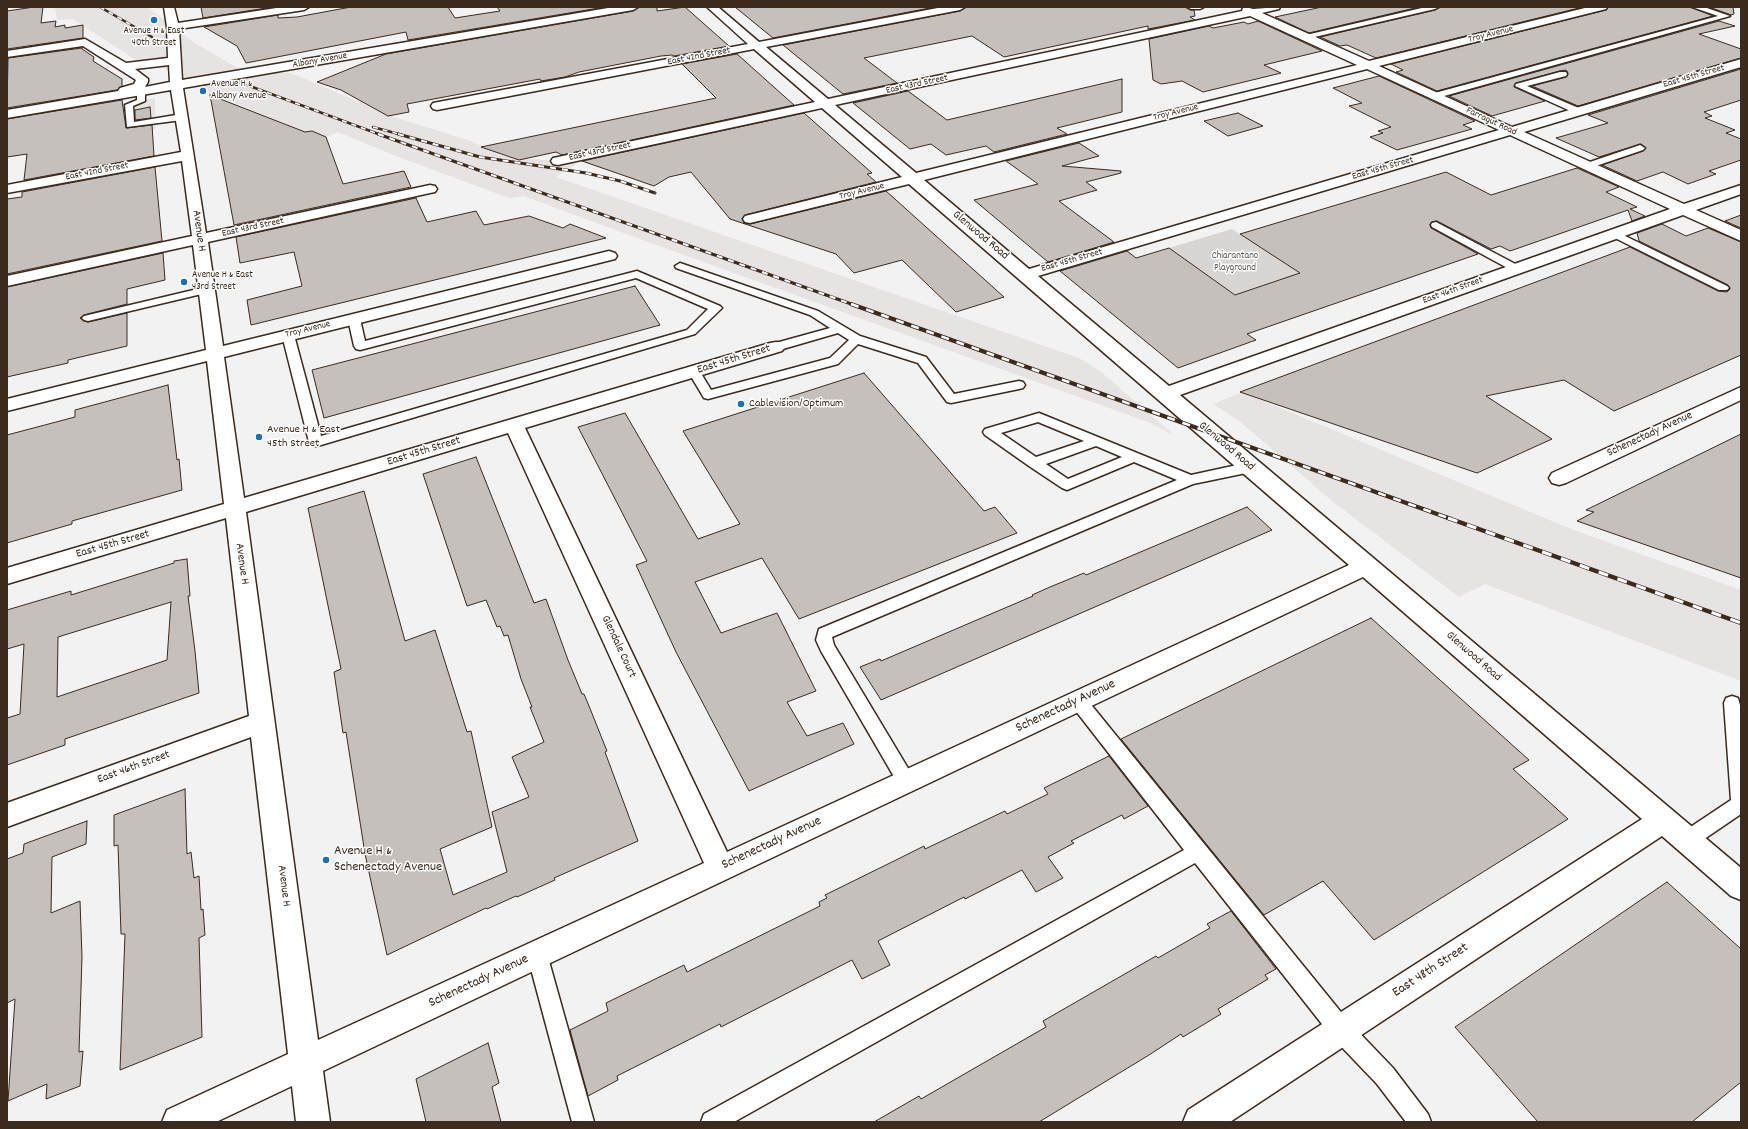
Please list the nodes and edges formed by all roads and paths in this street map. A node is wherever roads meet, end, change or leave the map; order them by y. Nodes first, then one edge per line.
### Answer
1 (170, 7) edge
2 (304, 7) edge
3 (633, 7) edge
4 (712, 7) edge
5 (960, 7) edge
6 (1191, 7) edge
7 (1200, 7) edge
8 (1275, 7) edge
9 (1435, 7) edge
10 (1602, 7) edge
11 (1696, 7) edge
12 (1246, 10) edge
13 (173, 27) junction
14 (1306, 37) junction
15 (757, 46) junction
16 (7, 54) edge
17 (174, 61) junction
18 (1741, 63) edge
19 (1368, 65) junction
20 (124, 67) junction
21 (1563, 74) dead end
22 (177, 85) junction
23 (141, 91) junction
24 (112, 96) junction
25 (1434, 96) junction
26 (826, 104) junction
27 (438, 106) dead end
28 (1578, 111) junction
29 (7, 114) edge
30 (182, 117) junction
31 (1511, 131) junction
32 (1640, 148) dead end
33 (188, 155) junction
34 (558, 161) dead end
35 (1587, 166) junction
36 (913, 179) junction
37 (7, 189) edge
38 (1741, 189) edge
39 (430, 190) dead end
40 (1681, 209) junction
41 (750, 219) dead end
42 (1436, 225) dead end
43 (1615, 234) junction
44 (1741, 236) edge
45 (199, 239) junction
46 (609, 256) dead end
47 (680, 266) dead end
48 (1517, 269) junction
49 (1025, 274) junction
50 (7, 281) edge
51 (1723, 288) dead end
52 (206, 290) junction
53 (88, 318) dead end
54 (354, 319) junction
55 (840, 329) junction
56 (288, 335) junction
57 (856, 339) junction
58 (776, 347) joint
59 (215, 354) junction
60 (694, 373) junction
61 (1019, 385) dead end
62 (1741, 393) edge
63 (1165, 394) junction
64 (7, 406) edge
65 (514, 426) junction
66 (1096, 441) junction
67 (1134, 457) junction
68 (1034, 463) junction
69 (1251, 468) junction
70 (1559, 478) dead end
71 (1190, 480) junction
72 (234, 509) junction
73 (1366, 566) junction
74 (7, 576) edge
75 (1078, 701) junction
76 (1732, 703) dead end
77 (262, 722) junction
78 (906, 781) junction
79 (7, 815) edge
80 (1663, 820) junction
81 (1687, 840) junction
82 (1198, 852) junction
83 (720, 868) junction
84 (1741, 886) edge
85 (537, 954) junction
86 (1341, 1030) junction
87 (305, 1063) junction
88 (179, 1122) edge
89 (313, 1122) edge
90 (583, 1122) edge
91 (712, 1122) edge
92 (1200, 1122) edge
93 (1420, 1122) edge

1 - 13 street, Avenue H
2 - 13 street
3 - 22 street, Albany Avenue
4 - 15 street, Glenwood Road
5 - 15 street, East 42nd Street
6 - 7 lane
8 - 12 street, East 43rd Street
9 - 14 lane
10 - 19 street, Troy Avenue
11 - 25 lane
12 - 14 street, Farragut Road
12 - 26 street, East 43rd Street
13 - 17 street, Avenue H
14 - 19 street, Farragut Road
15 - 26 street, Glenwood Road
15 - 27 street, East 42nd Street
16 - 20 street
17 - 20 street
17 - 22 street, Avenue H
18 - 28 street, East 45th Street
19 - 25 street, Farragut Road
19 - 36 street, Troy Avenue
20 - 24 street
21 - 28 lane
22 - 23 street, Albany Avenue
22 - 30 street, Avenue H
23 - 24 street, Albany Avenue
23 - 30 lane
24 - 29 street, Albany Avenue
25 - 31 street, Farragut Road
26 - 34 street, East 43rd Street
26 - 36 street, Glenwood Road
28 - 31 street, East 45th Street
30 - 33 street, Avenue H
31 - 35 street, Farragut Road
31 - 49 street, East 45th Street
32 - 35 lane
33 - 37 street, East 42nd Street
33 - 45 street, Avenue H
35 - 40 street, Farragut Road
36 - 41 street, Troy Avenue
36 - 49 street, Glenwood Road
38 - 40 street, East 46th Street
39 - 45 street, East 43rd Street
40 - 43 street, East 46th Street
40 - 44 street, Farragut Road
42 - 48 lane
43 - 48 street, East 46th Street
43 - 51 lane
45 - 50 street, East 43rd Street
45 - 52 street, Avenue H
46 - 54 street, Troy Avenue
47 - 55 lane
48 - 63 street, East 46th Street
49 - 63 street, Glenwood Road
52 - 53 lane
52 - 59 street, Avenue H
54 - 56 street, Troy Avenue
54 - 56 lane
55 - 57 lane
55 - 58 lane, East 45th Street
56 - 59 street, Troy Avenue
57 - 60 lane
57 - 61 lane
58 - 60 street, East 45th Street
59 - 64 street, Troy Avenue
59 - 72 street, Avenue H
60 - 65 street, East 45th Street
62 - 70 street, Schenectady Avenue
63 - 69 street, Glenwood Road
65 - 72 street, East 45th Street
65 - 83 street, Glendale Court
66 - 67 lane
66 - 68 lane
66 - 68 lane
67 - 68 lane
67 - 71 lane
69 - 71 lane
69 - 73 street, Glenwood Road
71 - 78 lane
72 - 74 street, East 45th Street
72 - 77 street, Avenue H
73 - 75 street, Schenectady Avenue
73 - 80 street, Glenwood Road
75 - 78 street, Schenectady Avenue
75 - 82 lane
76 - 81 lane
77 - 79 street, East 46th Street
77 - 87 street, Avenue H
78 - 83 street, Schenectady Avenue
80 - 81 street, Glenwood Road
80 - 86 street, East 48th Street
81 - 84 street, Glenwood Road
82 - 86 lane
82 - 91 lane
83 - 85 street, Schenectady Avenue
85 - 87 street, Schenectady Avenue
85 - 90 lane
86 - 92 street, East 48th Street
86 - 93 lane
87 - 88 street, Schenectady Avenue
87 - 89 street, Avenue H

